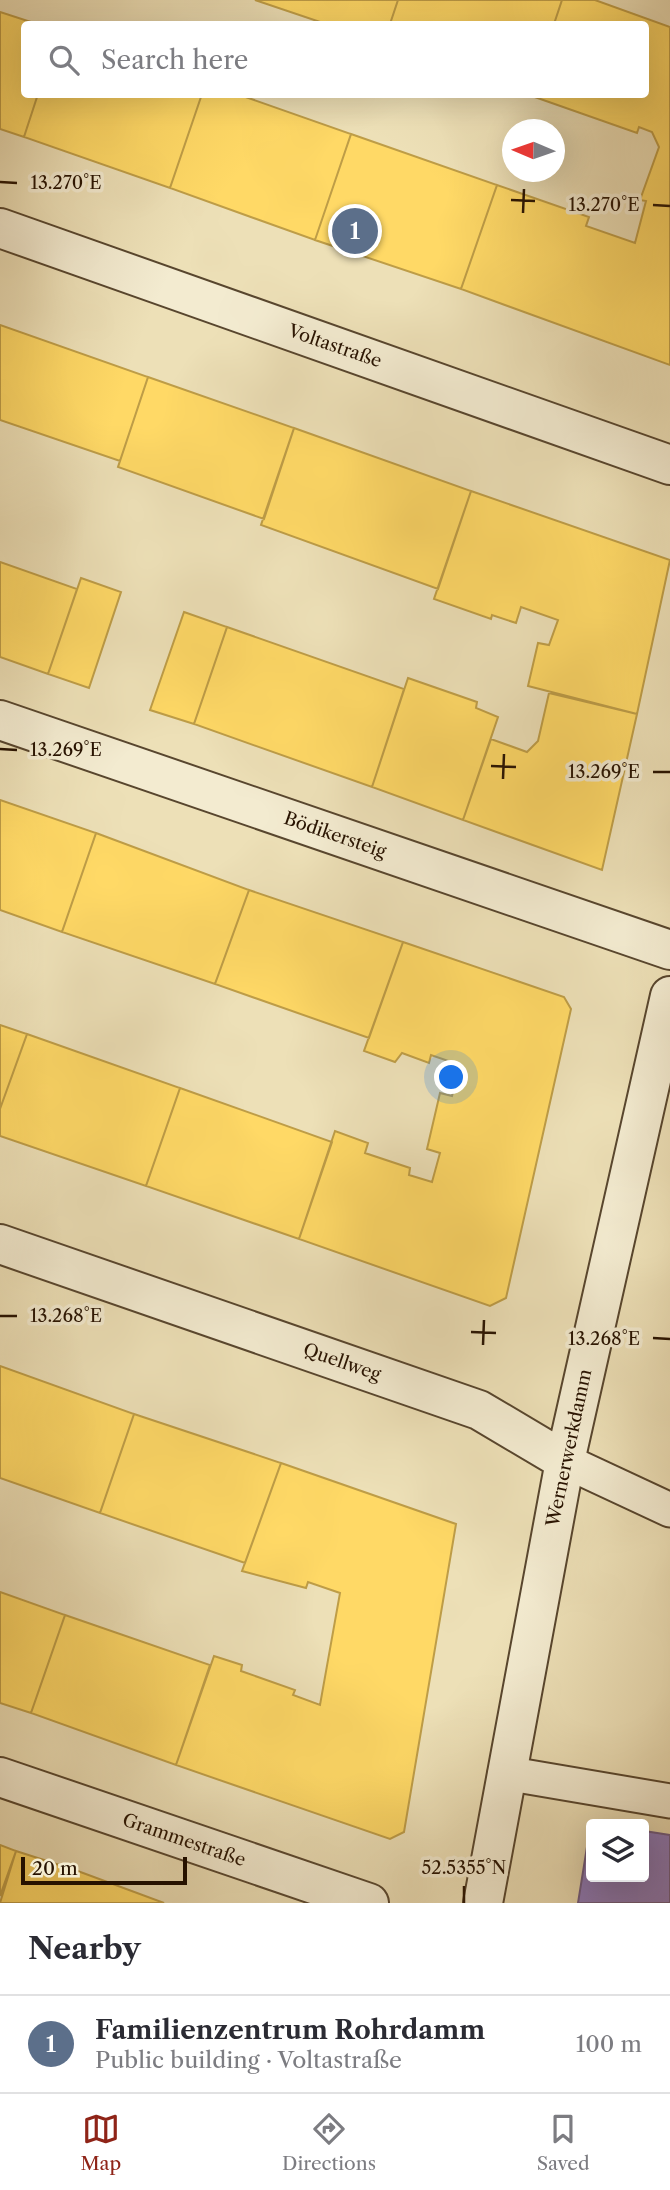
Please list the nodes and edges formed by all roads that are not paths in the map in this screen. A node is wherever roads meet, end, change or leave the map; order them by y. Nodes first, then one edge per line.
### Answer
1 (0, 228) edge
2 (670, 465) edge
3 (0, 720) edge
4 (670, 950) edge
5 (670, 996) edge
6 (0, 1244) edge
7 (565, 1461) junction
8 (670, 1510) edge
9 (505, 1773) junction
10 (0, 1777) edge
11 (670, 1801) edge
12 (369, 1903) edge
13 (483, 1903) edge

1 - 2 street, Voltastraße
3 - 4 street, Bödikersteig
5 - 7 street, Wernerwerkdamm
6 - 7 street, Quellweg
7 - 8 lane, Quellweg
7 - 9 street, Wernerwerkdamm
9 - 11 lane
9 - 13 street, Wernerwerkdamm
10 - 12 street, Grammestraße

